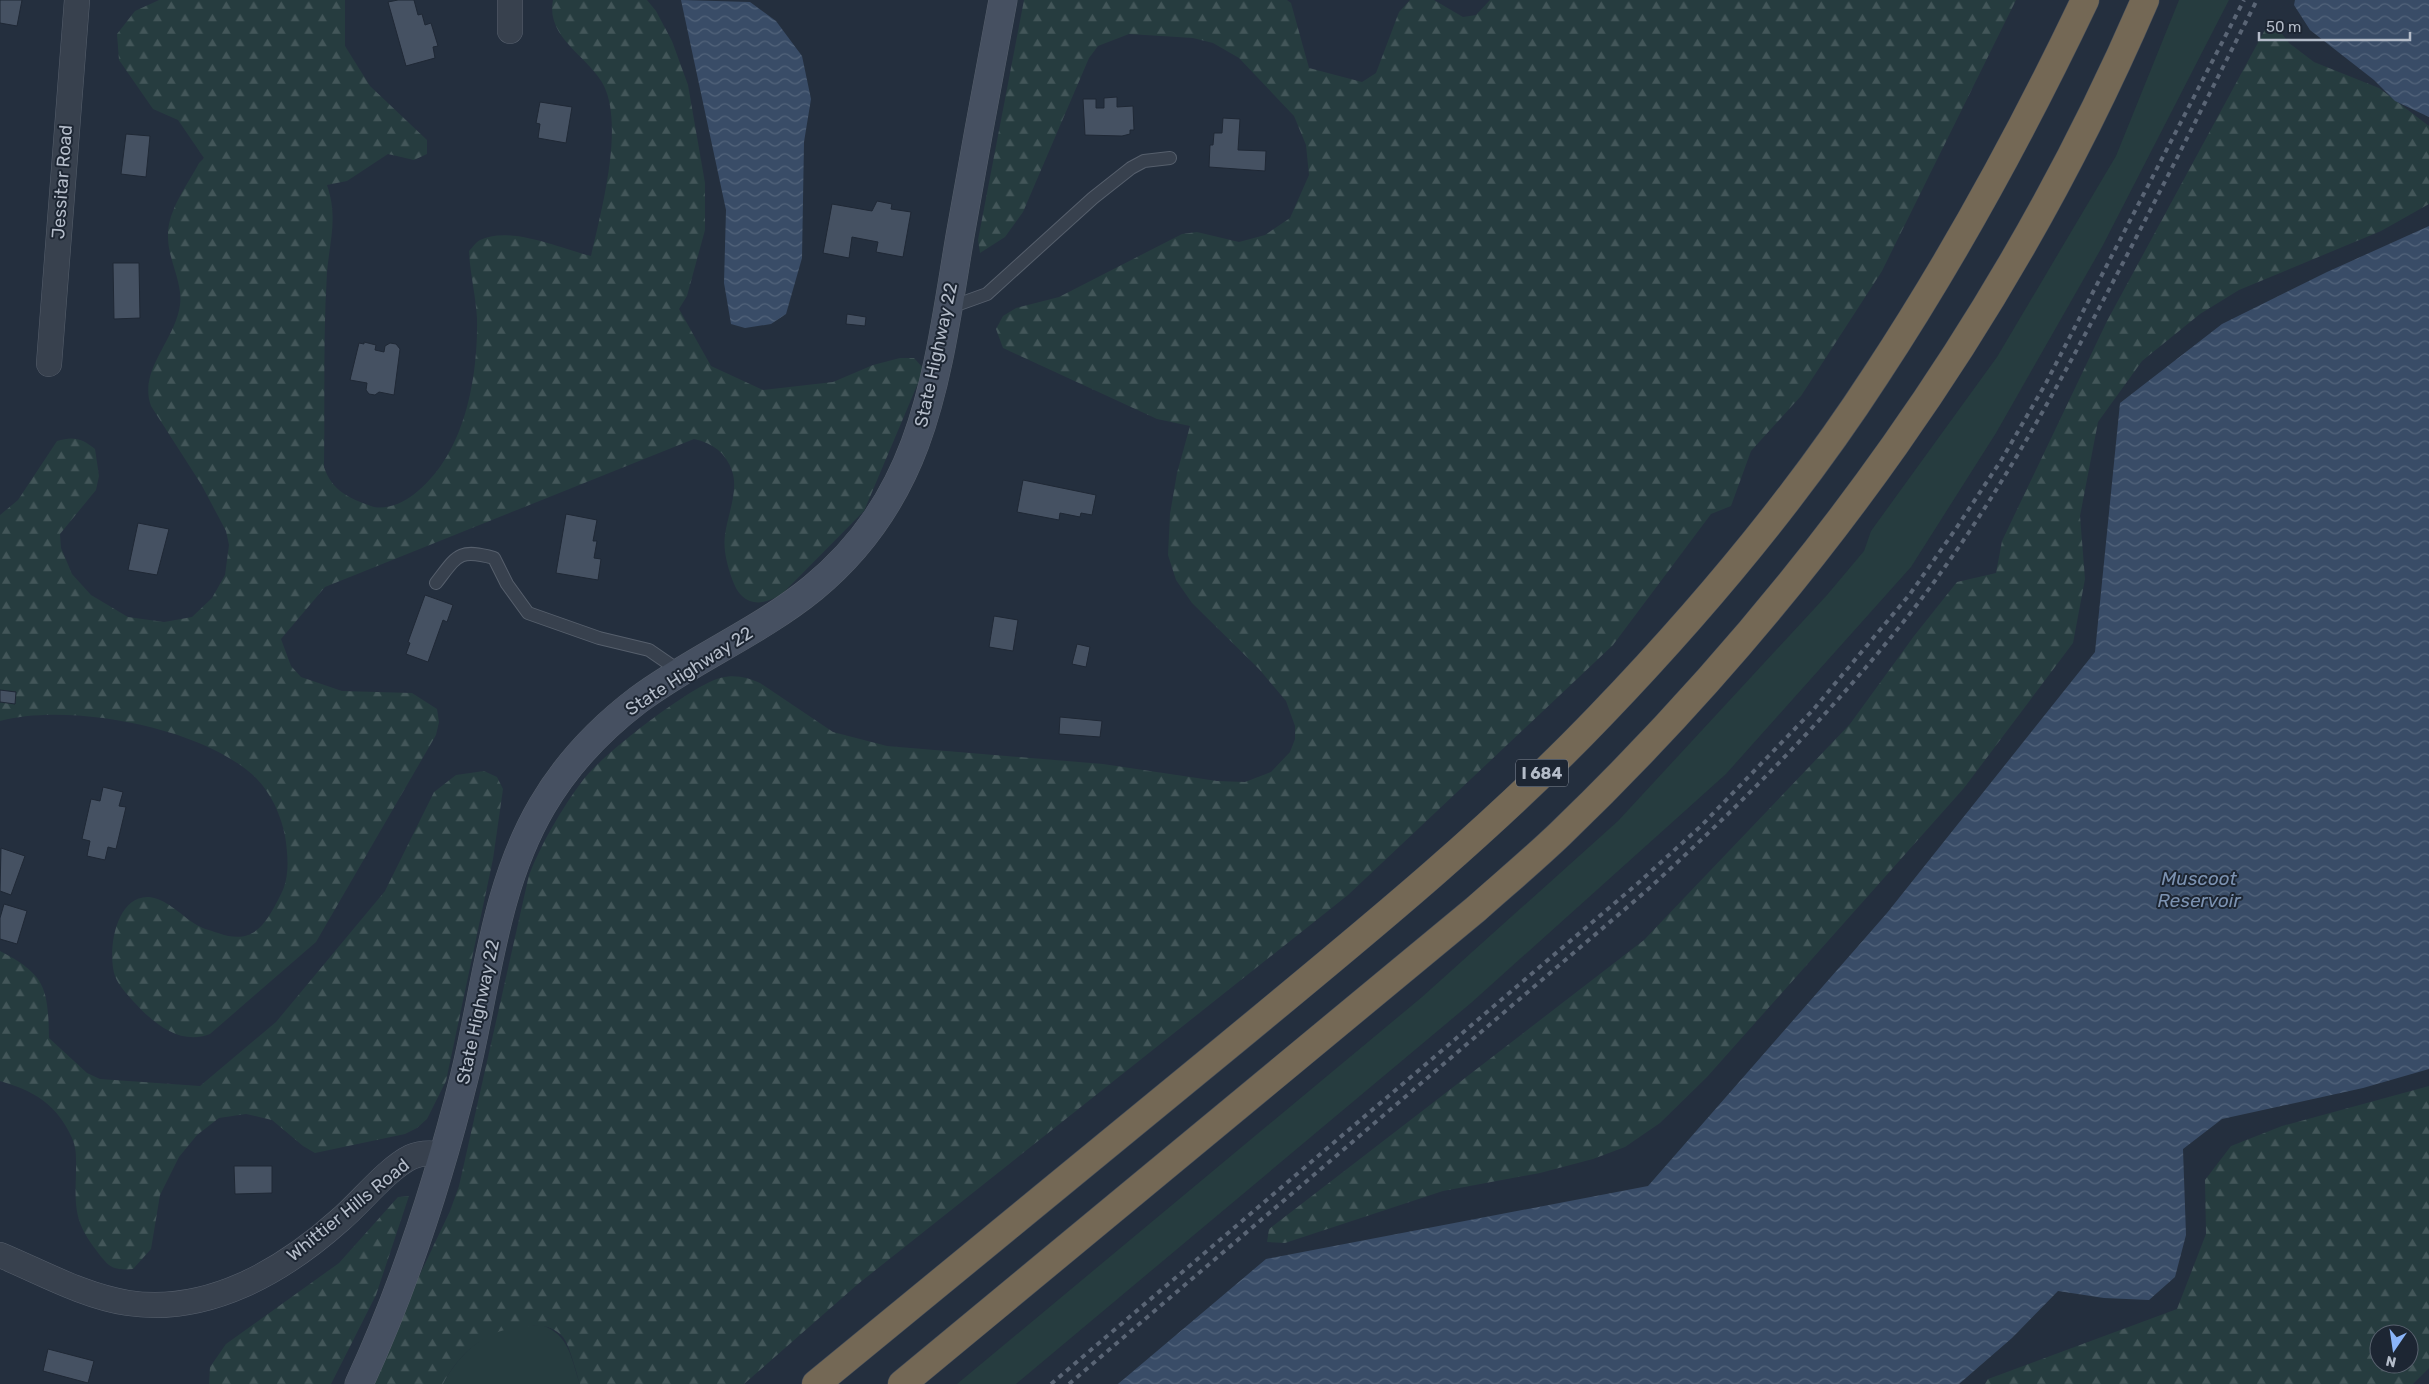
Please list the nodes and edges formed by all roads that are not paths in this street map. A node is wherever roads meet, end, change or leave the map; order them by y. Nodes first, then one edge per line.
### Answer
1 (76, 0) edge
2 (510, 0) edge
3 (1003, 0) edge
4 (2084, 0) edge
5 (2145, 0) edge
6 (510, 32) dead end
7 (1170, 158) dead end
8 (948, 308) junction
9 (48, 364) dead end
10 (436, 583) dead end
11 (681, 672) junction
12 (444, 1155) junction
13 (0, 1255) edge
14 (359, 1384) edge
15 (816, 1384) edge
16 (902, 1384) edge

1 - 9 street, Jessitar Road
2 - 6 street
3 - 8 main road, State Highway 22
4 - 15 highway, I 684
5 - 16 highway
7 - 8 lane
8 - 11 main road, State Highway 22
10 - 11 lane
11 - 12 main road, State Highway 22
12 - 13 street, Whittier Hills Road
12 - 14 main road, State Highway 22

